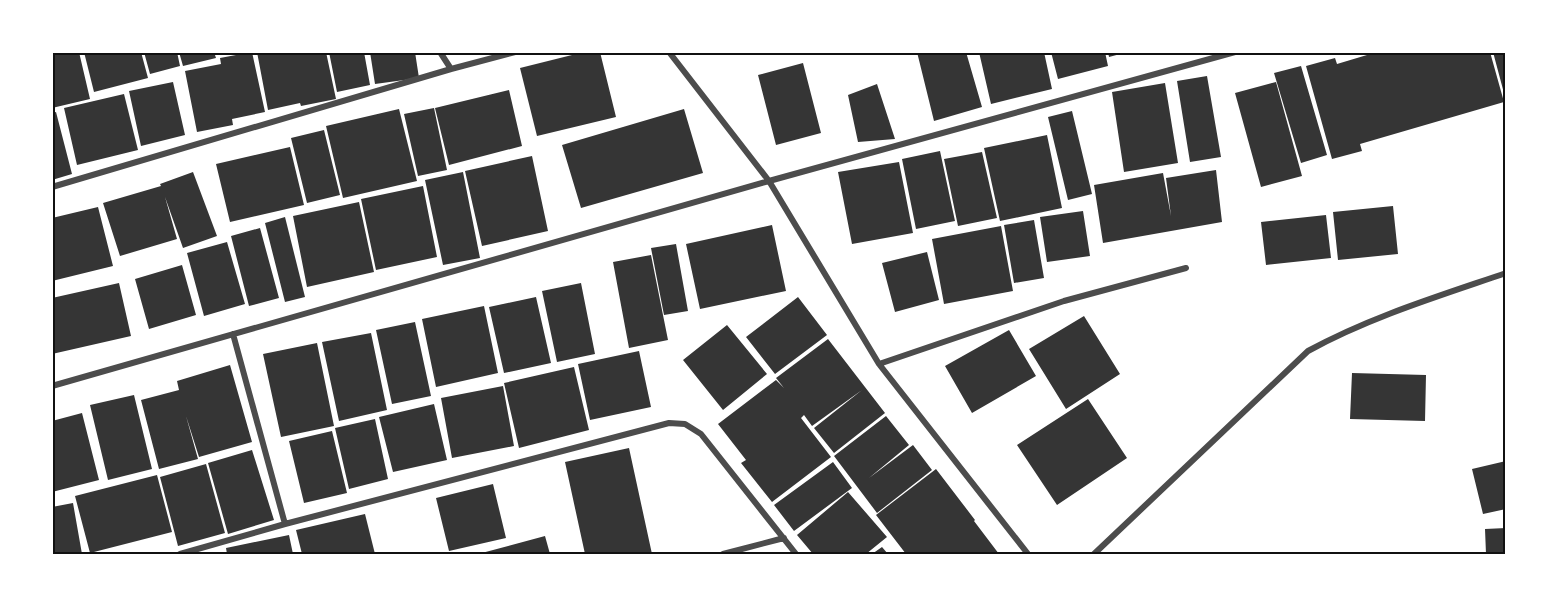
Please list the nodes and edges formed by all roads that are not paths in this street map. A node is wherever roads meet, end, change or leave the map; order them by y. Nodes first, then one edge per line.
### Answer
1 (440, 52) edge
2 (515, 52) edge
3 (669, 52) edge
4 (1235, 52) edge
5 (450, 69) junction
6 (770, 181) junction
7 (52, 187) edge
8 (1186, 268) dead end
9 (1506, 273) edge
10 (233, 334) junction
11 (879, 364) junction
12 (52, 386) edge
13 (285, 524) junction
14 (784, 538) junction
15 (180, 555) edge
16 (723, 555) edge
17 (796, 555) edge
18 (1028, 555) edge
19 (1094, 555) edge

1 - 5 street
2 - 5 street
3 - 6 street
4 - 6 street
5 - 7 street
6 - 10 street
6 - 11 street
8 - 11 street
9 - 19 street
10 - 12 street
10 - 13 street
11 - 18 street
13 - 14 street
13 - 15 street
14 - 16 street
14 - 17 street

